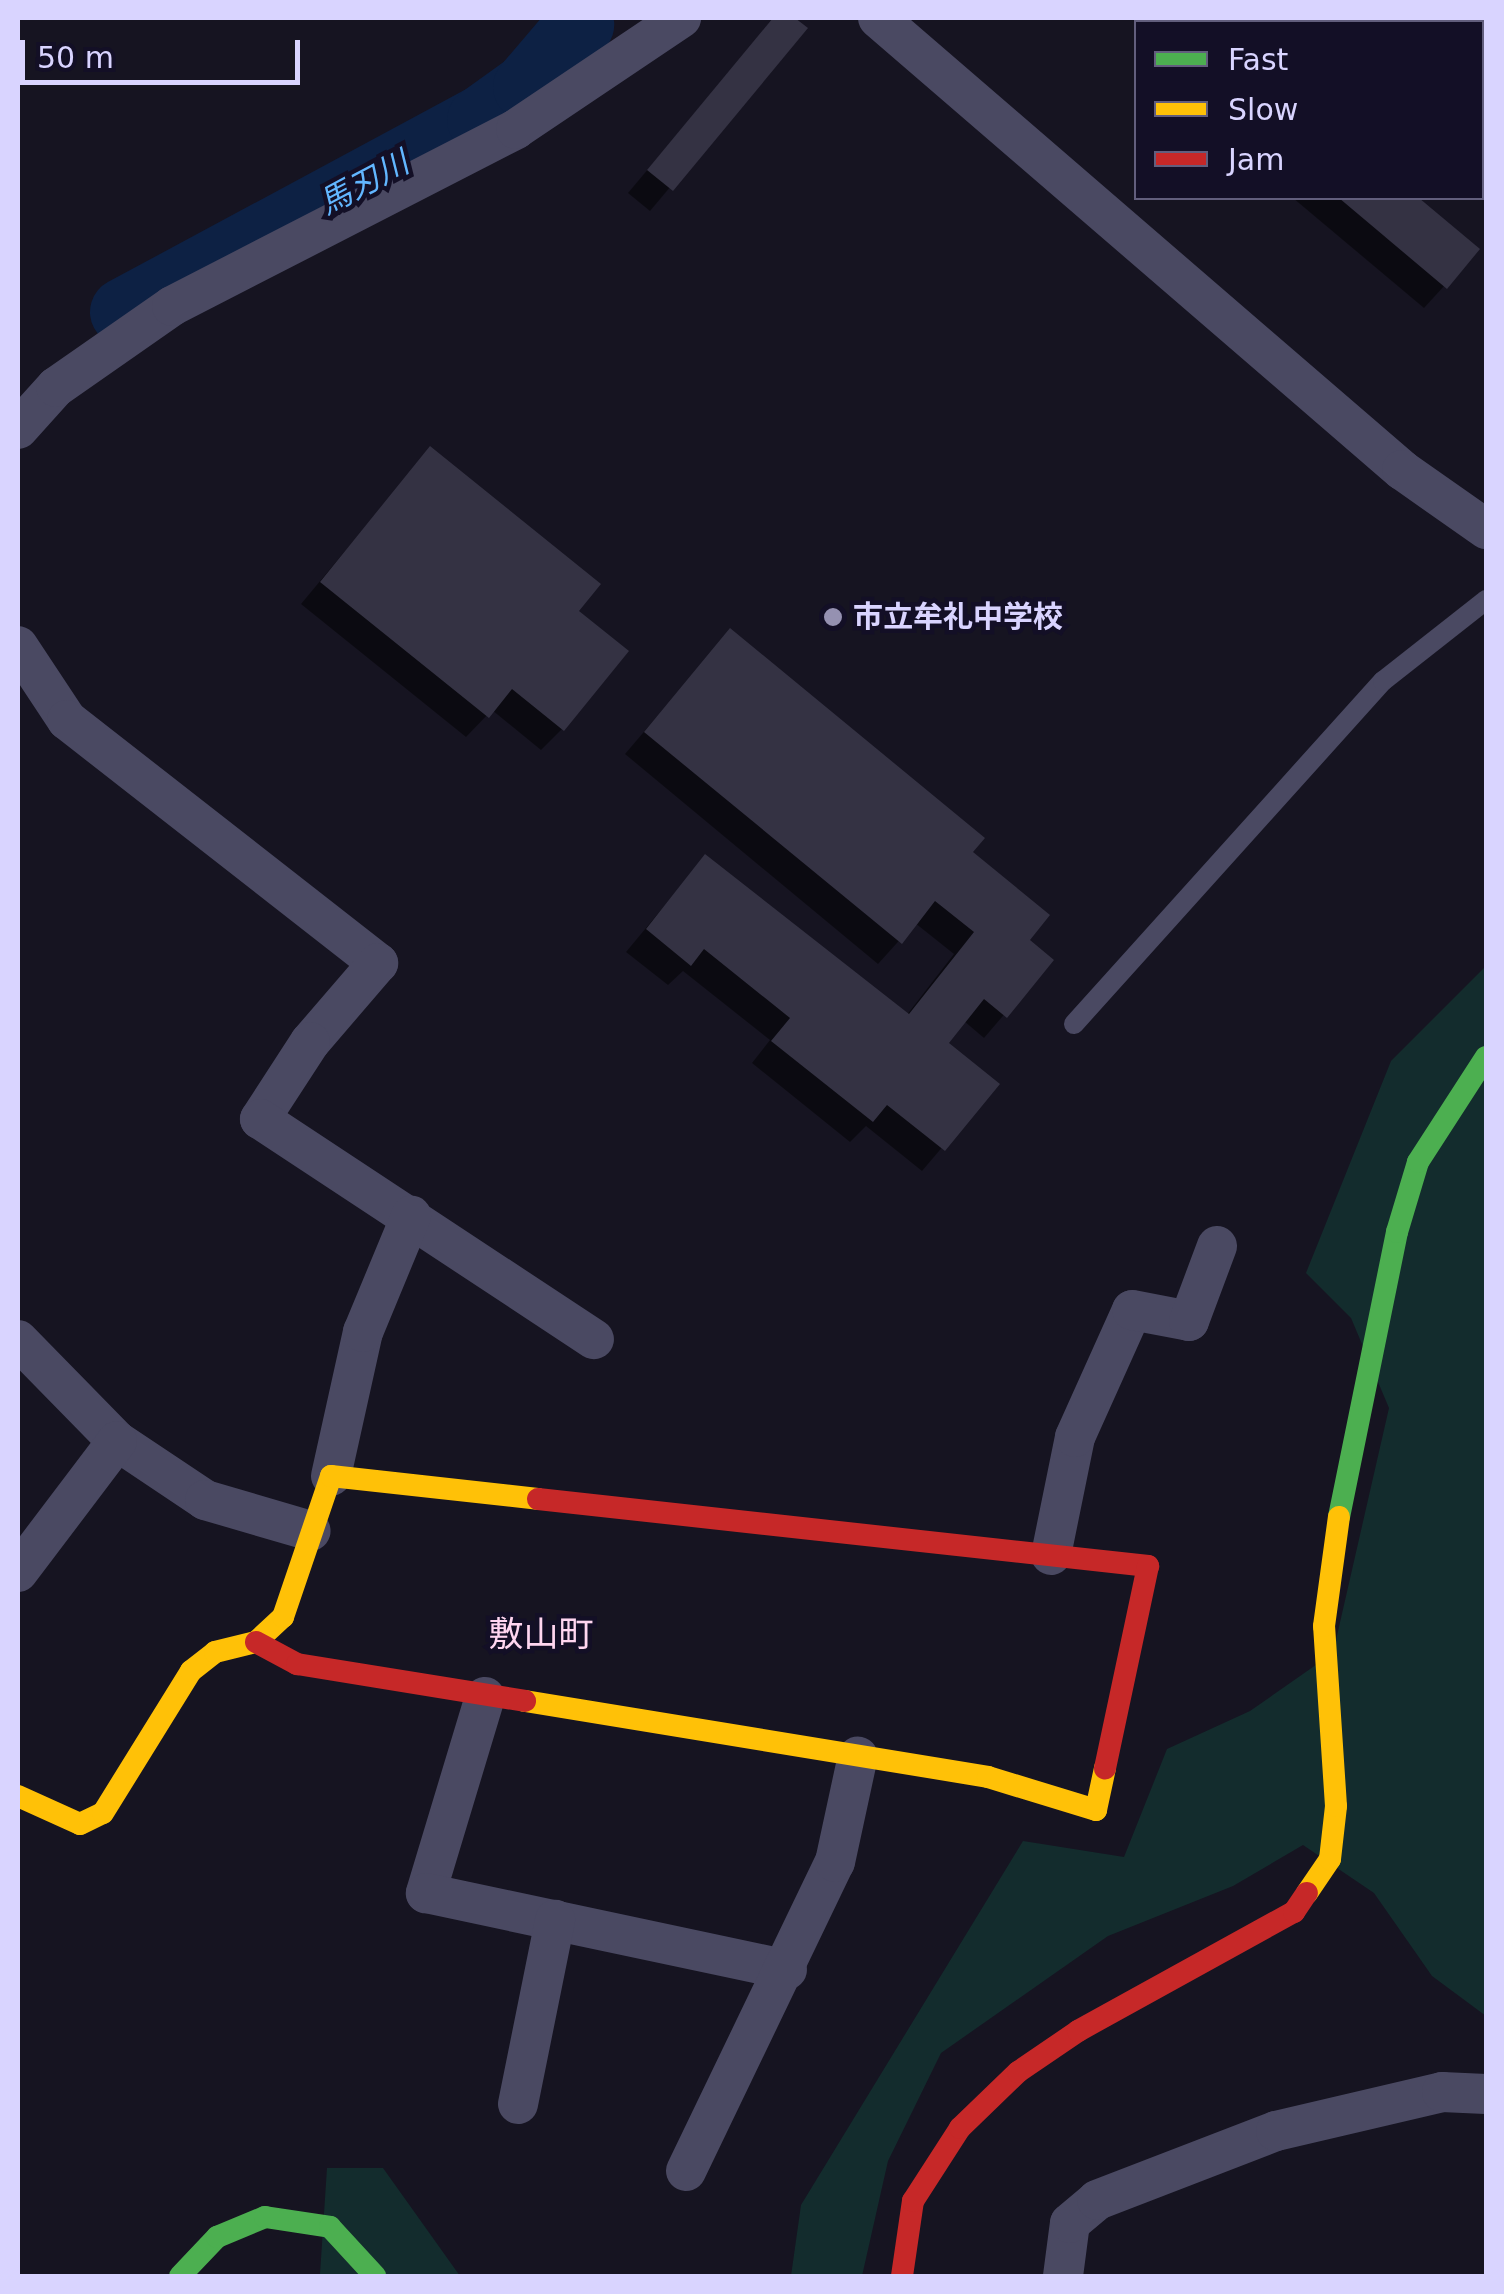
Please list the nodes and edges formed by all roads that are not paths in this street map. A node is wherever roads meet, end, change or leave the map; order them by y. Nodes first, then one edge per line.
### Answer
1 (878, 18) edge
2 (655, 24) edge
3 (18, 429) edge
4 (1486, 529) edge
5 (1486, 600) edge
6 (18, 646) edge
7 (1074, 1024) dead end
8 (1486, 1058) edge
9 (411, 1216) junction
10 (1217, 1246) dead end
11 (594, 1338) dead end
12 (18, 1340) edge
13 (117, 1441) junction
14 (330, 1476) junction
15 (311, 1532) junction
16 (1050, 1556) junction
17 (18, 1572) edge
18 (256, 1642) junction
19 (485, 1697) junction
20 (858, 1756) junction
21 (18, 1796) edge
22 (556, 1920) junction
23 (788, 1970) junction
24 (1486, 2094) edge
25 (518, 2104) dead end
26 (686, 2172) dead end
27 (912, 2271) edge
28 (180, 2276) edge
29 (375, 2276) edge
30 (1063, 2276) edge

1 - 4 street
2 - 3 street
5 - 7 lane
6 - 9 street
8 - 27 street
9 - 11 street
9 - 14 street
10 - 16 street
12 - 13 street
13 - 15 street
13 - 17 street
14 - 15 street
14 - 16 street
15 - 18 street
16 - 20 street
18 - 19 street
18 - 21 street
19 - 20 street
19 - 22 street
20 - 23 street
22 - 23 street
22 - 25 street
23 - 26 street
24 - 30 street
28 - 29 street

